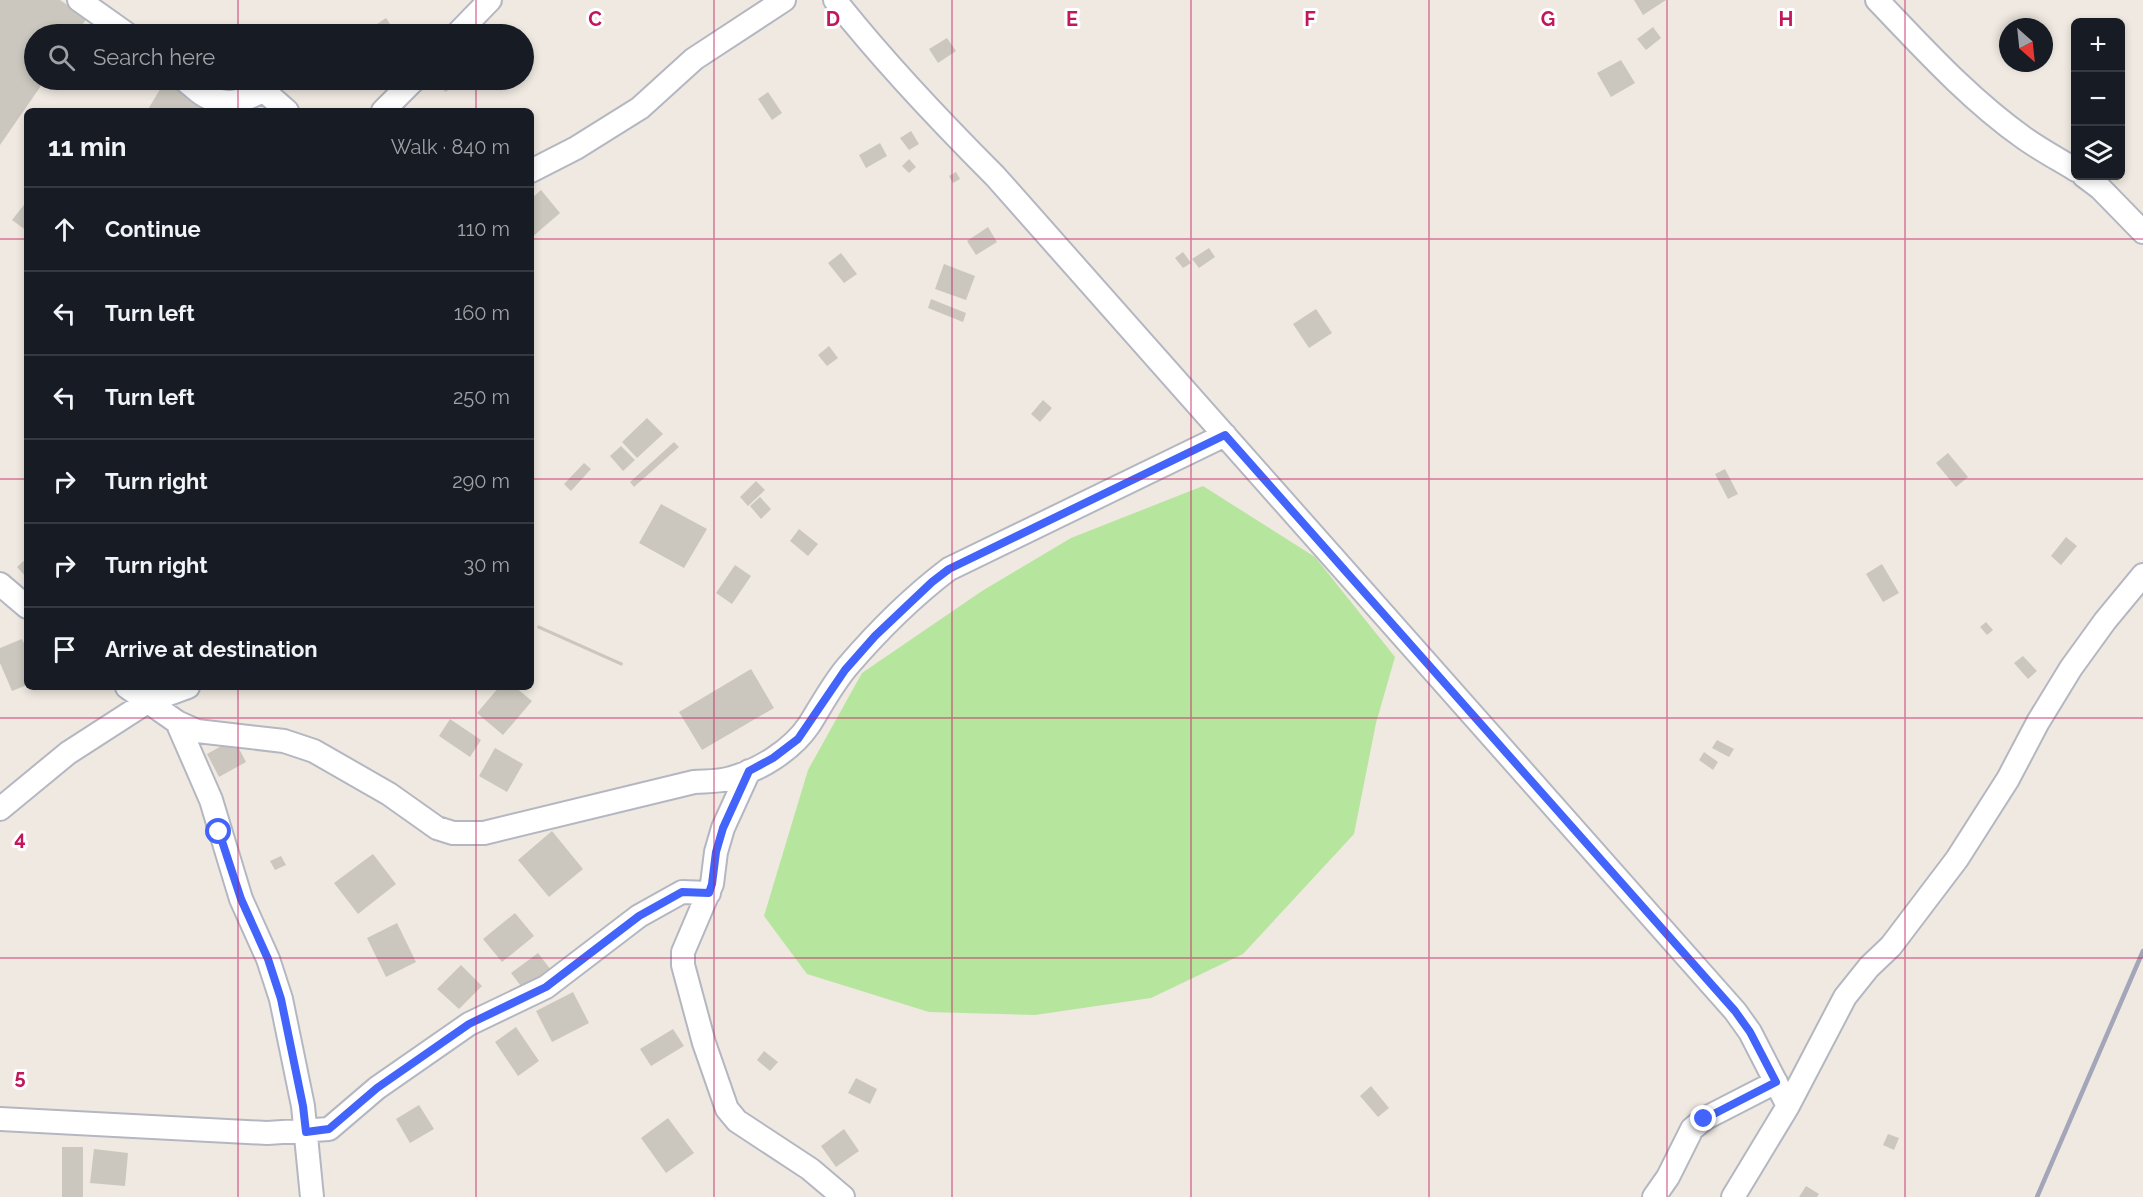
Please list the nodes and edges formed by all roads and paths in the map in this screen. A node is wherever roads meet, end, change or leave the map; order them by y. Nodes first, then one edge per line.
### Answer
1 (79, 0) edge
2 (490, 0) edge
3 (784, 0) edge
4 (835, 0) edge
5 (1876, 0) edge
6 (113, 24) edge
7 (467, 24) edge
8 (197, 90) edge
9 (263, 90) edge
10 (263, 90) edge
11 (404, 90) edge
12 (284, 108) edge
13 (386, 108) edge
14 (2071, 167) edge
15 (534, 170) edge
16 (2089, 180) edge
17 (2143, 232) edge
18 (1225, 435) junction
19 (2143, 575) edge
20 (2, 588) edge
21 (24, 605) edge
22 (131, 690) edge
23 (180, 690) edge
24 (147, 702) junction
25 (177, 722) junction
26 (749, 771) junction
27 (0, 809) edge
28 (709, 893) junction
29 (1776, 1082) junction
30 (1788, 1106) junction
31 (0, 1119) edge
32 (306, 1132) junction
33 (312, 1197) edge
34 (843, 1197) edge
35 (1654, 1197) edge
36 (1733, 1197) edge

1 - 6 street
2 - 7 street
3 - 15 street
4 - 18 street
5 - 14 street
8 - 9 street
10 - 12 street
11 - 13 street
16 - 17 street
18 - 26 street
18 - 29 street
19 - 30 street
20 - 21 street
22 - 24 street
23 - 24 street
24 - 25 street
24 - 27 street
25 - 26 street
25 - 32 street
26 - 28 street
28 - 32 street
28 - 34 street
29 - 30 street
29 - 35 street
30 - 36 street
31 - 32 street
32 - 33 street

